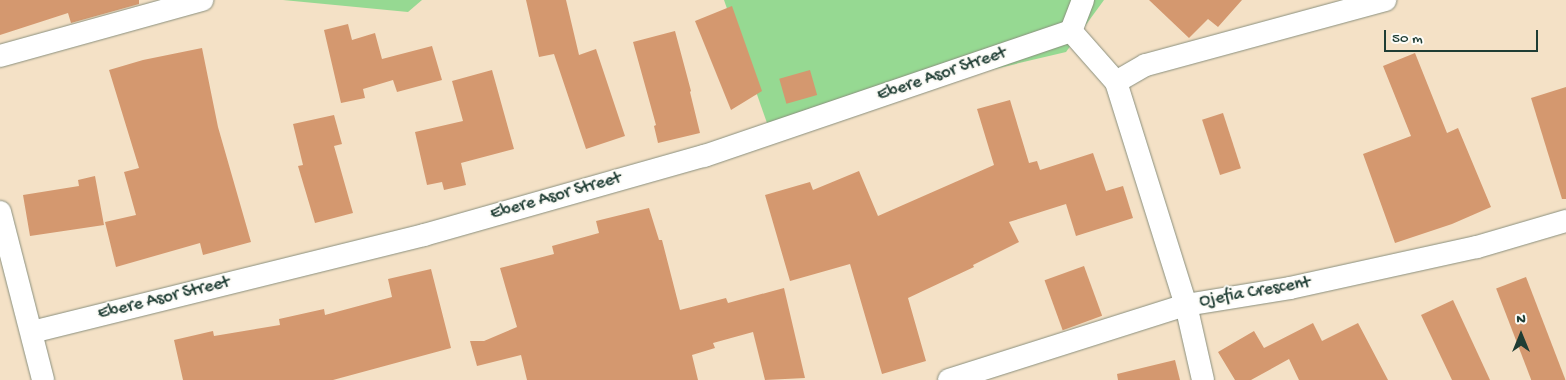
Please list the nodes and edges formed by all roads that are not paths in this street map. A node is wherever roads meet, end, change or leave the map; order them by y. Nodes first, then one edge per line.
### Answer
1 (202, 0) edge
2 (1083, 0) edge
3 (1385, 0) edge
4 (1071, 30) junction
5 (0, 56) edge
6 (1116, 82) junction
7 (0, 212) edge
8 (1566, 221) edge
9 (1186, 305) junction
10 (32, 332) junction
11 (43, 380) edge
12 (949, 380) edge
13 (1203, 380) edge

1 - 5 street
2 - 4 street
3 - 6 street
4 - 6 street
4 - 10 street, Ebere Asor Street
6 - 9 street
7 - 10 street
8 - 9 street, Ojefia Crescent
9 - 12 street, Ojefia Crescent
9 - 13 street
10 - 11 street

